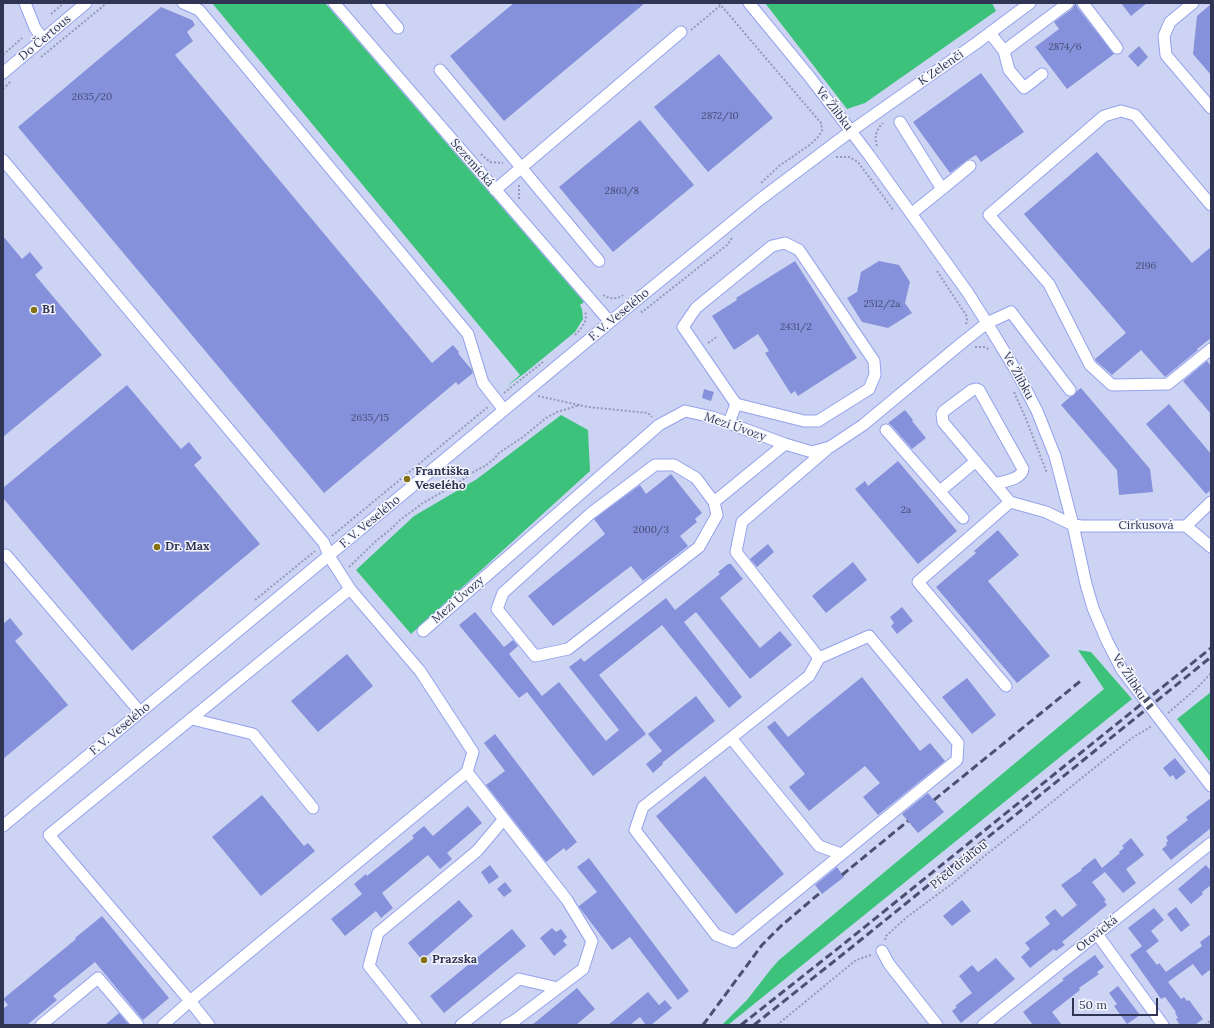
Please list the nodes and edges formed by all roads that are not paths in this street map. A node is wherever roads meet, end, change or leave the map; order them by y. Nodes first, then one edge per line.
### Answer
1 (25, 3) edge
2 (86, 3) edge
3 (183, 3) edge
4 (334, 3) edge
5 (377, 3) edge
6 (749, 3) edge
7 (1030, 3) edge
8 (1068, 3) edge
9 (1082, 3) edge
10 (1192, 3) edge
11 (398, 28) dead end
12 (681, 32) road end
13 (990, 33) junction
14 (43, 39) junction
15 (1117, 48) dead end
16 (1004, 51) junction
17 (440, 70) dead end
18 (3, 72) edge
19 (1042, 74) dead end
20 (1211, 108) edge
21 (900, 122) dead end
22 (851, 131) junction
23 (3, 160) edge
24 (970, 166) dead end
25 (517, 171) junction
26 (942, 189) junction
27 (495, 190) junction
28 (1211, 205) edge
29 (911, 214) junction
30 (599, 261) dead end
31 (610, 322) junction
32 (987, 323) junction
33 (1211, 350) edge
34 (1070, 390) dead end
35 (736, 404) junction
36 (504, 410) junction
37 (729, 423) junction
38 (886, 430) dead end
39 (785, 444) junction
40 (830, 447) junction
41 (976, 461) junction
42 (995, 484) junction
43 (940, 492) junction
44 (714, 502) junction
45 (1010, 502) junction
46 (1211, 502) edge
47 (963, 518) dead end
48 (1073, 524) junction
49 (1186, 526) junction
50 (1211, 546) edge
51 (6, 555) dead end
52 (329, 556) junction
53 (350, 590) junction
54 (423, 631) dead end
55 (820, 658) junction
56 (1006, 686) dead end
57 (140, 712) junction
58 (192, 719) junction
59 (731, 738) junction
60 (467, 772) junction
61 (1211, 786) edge
62 (313, 808) dead end
63 (504, 819) junction
64 (3, 826) edge
65 (1211, 843) edge
66 (841, 854) junction
67 (1097, 934) junction
68 (882, 951) road end
69 (558, 988) junction
70 (190, 1001) junction
71 (41, 1025) edge
72 (138, 1025) edge
73 (162, 1025) edge
74 (209, 1025) edge
75 (416, 1025) edge
76 (461, 1025) edge
77 (506, 1025) edge
78 (937, 1025) edge
79 (983, 1025) edge
80 (1163, 1025) edge

1 - 14 street
2 - 14 street, Do Čertous
3 - 36 street
4 - 27 street, Sezemická
5 - 11 street
6 - 22 street, Ve Žlíbku
7 - 13 street, K Zelenči
8 - 16 street
9 - 15 street
10 - 20 street
12 - 25 street
13 - 16 street
13 - 22 street, K Zelenči
14 - 18 street, Do Čertous
16 - 19 street
17 - 25 street
21 - 26 street
22 - 29 street, Ve Žlíbku
22 - 31 street, F. V. Veselého
23 - 52 street
24 - 26 street
25 - 27 street
25 - 30 street
26 - 29 street
27 - 31 street, Sezemická
28 - 33 street
29 - 32 street, Ve Žlíbku
31 - 36 street, F. V. Veselého
32 - 34 street, Mezi Úvozy
32 - 40 street, Mezi Úvozy
32 - 48 street, Ve Žlíbku
35 - 35 street
35 - 37 street
36 - 52 street, F. V. Veselého
37 - 39 street, Mezi Úvozy
37 - 54 street, Mezi Úvozy
38 - 43 street
39 - 40 street, Mezi Úvozy
39 - 44 street
40 - 55 street
41 - 42 street
41 - 42 street
41 - 43 street
42 - 45 street
43 - 47 street
44 - 44 street
45 - 48 street, Cirkusová
45 - 56 street
46 - 49 street
48 - 49 street, Cirkusová
48 - 61 street, Ve Žlíbku
49 - 50 street, Cirkusová
51 - 57 street
52 - 53 street
52 - 57 street, F. V. Veselého
53 - 58 street
53 - 60 street
55 - 59 street
55 - 66 street
57 - 64 street, F. V. Veselého
58 - 62 street
58 - 70 street
59 - 66 street
59 - 66 street
60 - 63 street
60 - 70 street
63 - 69 street
63 - 75 street
65 - 67 street, Otovická
67 - 79 street, Otovická
67 - 80 street
68 - 78 street
69 - 76 street
69 - 77 street
70 - 73 street
70 - 74 street
71 - 72 street

